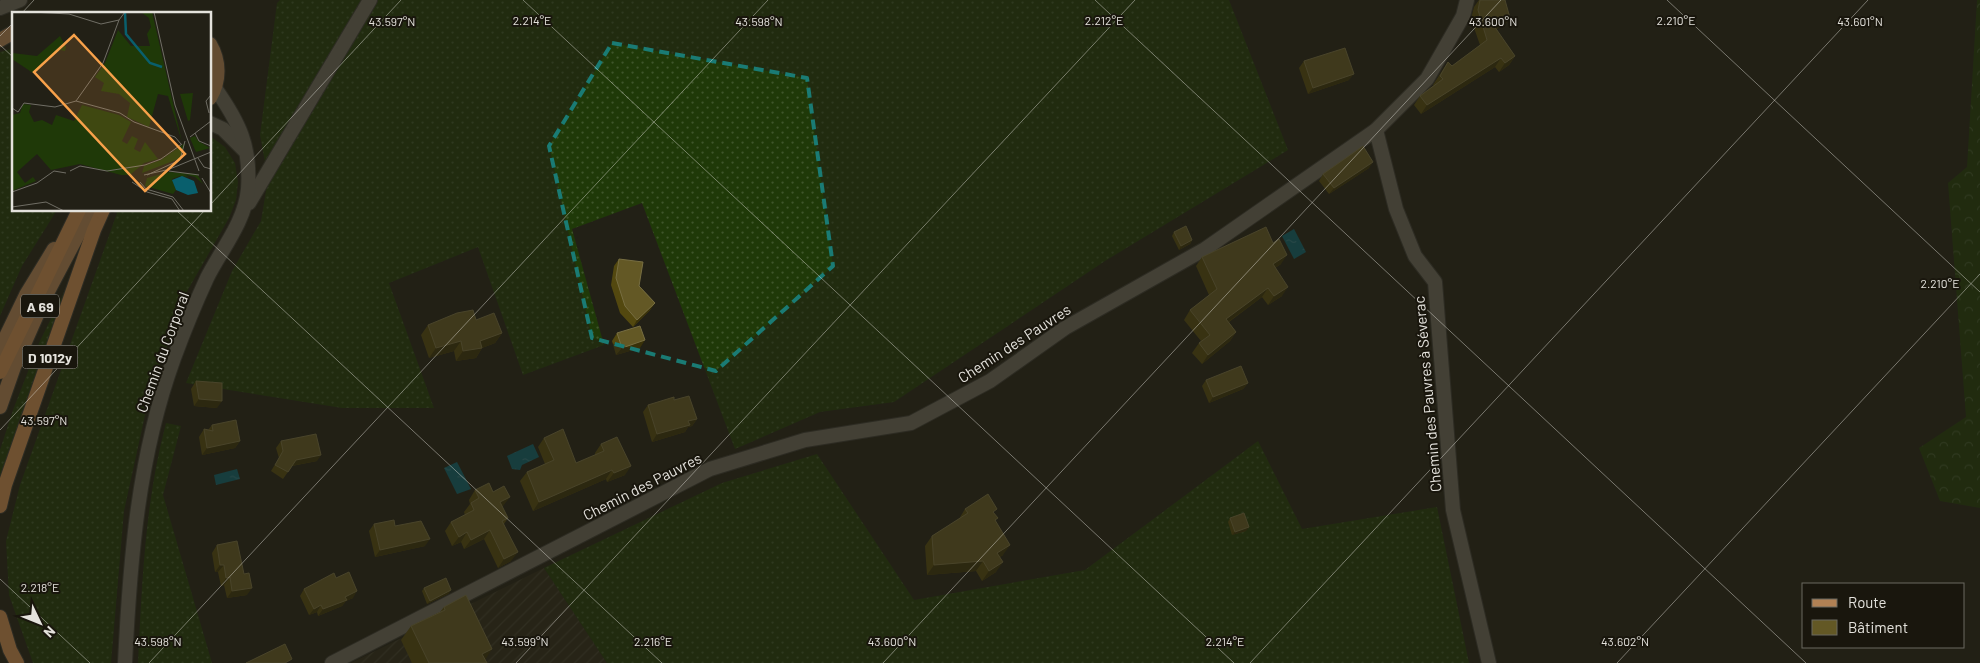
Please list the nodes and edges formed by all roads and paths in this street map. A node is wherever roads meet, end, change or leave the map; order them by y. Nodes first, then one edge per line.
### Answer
1 (20, 0) edge
2 (370, 0) edge
3 (1467, 0) edge
4 (0, 8) edge
5 (12, 33) edge
6 (0, 40) edge
7 (211, 47) edge
8 (212, 93) edge
9 (211, 123) edge
10 (1376, 130) junction
11 (245, 151) junction
12 (77, 211) edge
13 (78, 211) edge
14 (90, 211) edge
15 (103, 211) edge
16 (242, 214) junction
17 (0, 349) edge
18 (0, 372) edge
19 (0, 406) edge
20 (0, 506) edge
21 (0, 617) edge
22 (17, 663) edge
23 (125, 663) edge
24 (332, 663) edge
25 (1489, 663) edge

1 - 4 street
2 - 16 street
3 - 10 street, Chemin des Pauvres
5 - 6 main road
7 - 8 main road
8 - 11 street, Chemin du Corporal
9 - 11 street
10 - 24 street, Chemin des Pauvres
10 - 25 street, Chemin des Pauvres à Séverac
11 - 16 street, Chemin du Corporal
12 - 17 main road, A 69
13 - 18 highway, A 69
14 - 19 main road, A 69
15 - 20 highway, D 1012y
16 - 23 street, Chemin du Corporal
21 - 22 highway

